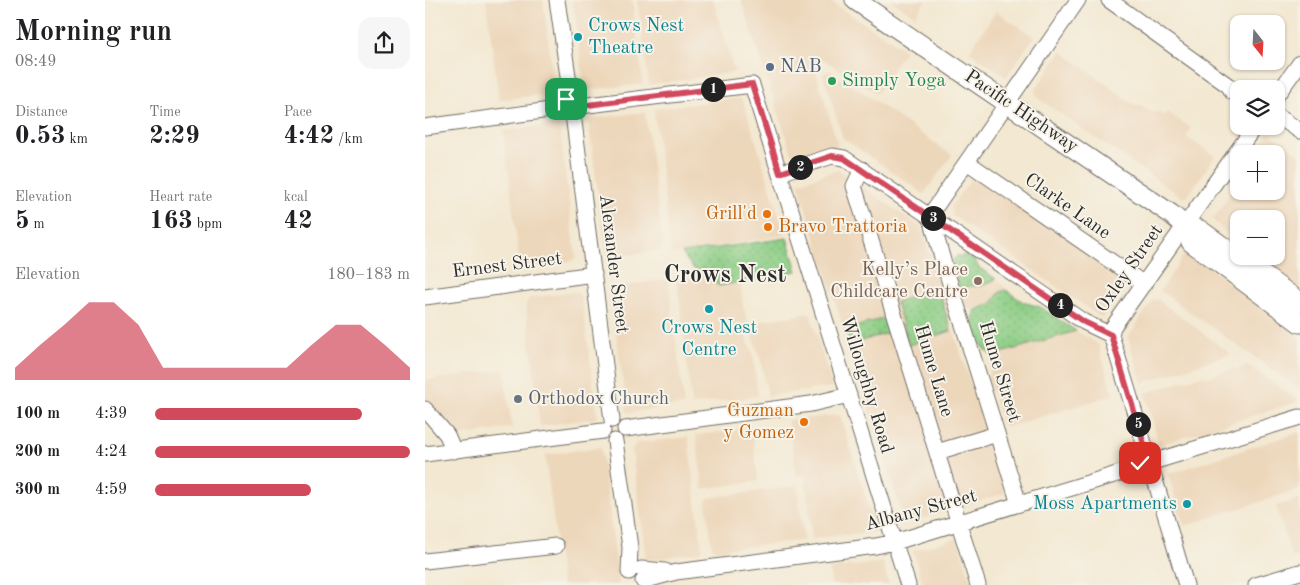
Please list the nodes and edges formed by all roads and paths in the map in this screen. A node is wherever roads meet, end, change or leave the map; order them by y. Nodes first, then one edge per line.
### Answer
1 (557, 0) edge
2 (855, 0) edge
3 (1078, 0) edge
4 (1109, 0) edge
5 (1300, 63) edge
6 (1285, 84) edge
7 (1230, 88) edge
8 (1009, 103) junction
9 (572, 106) junction
10 (1285, 120) edge
11 (425, 127) edge
12 (1300, 131) edge
13 (1249, 135) edge
14 (967, 162) junction
15 (862, 169) junction
16 (780, 173) junction
17 (930, 216) junction
18 (1185, 226) junction
19 (594, 274) junction
20 (1144, 284) junction
21 (425, 297) edge
22 (1300, 302) edge
23 (1300, 323) edge
24 (1111, 335) junction
25 (849, 395) junction
26 (425, 409) edge
27 (1300, 416) edge
28 (608, 425) junction
29 (997, 434) junction
30 (620, 435) junction
31 (454, 451) junction
32 (937, 452) junction
33 (425, 454) edge
34 (1150, 463) junction
35 (1019, 504) junction
36 (958, 523) junction
37 (895, 542) junction
38 (556, 546) dead end
39 (425, 561) edge
40 (1300, 572) edge
41 (637, 578) edge
42 (908, 585) edge
43 (978, 585) edge
44 (1186, 585) edge
45 (1257, 585) edge

1 - 9 street, Alexander Street
2 - 8 main road, Pacific Highway
3 - 8 street
4 - 7 street
5 - 6 street
8 - 14 street
8 - 18 main road, Pacific Highway
9 - 11 street
9 - 16 street, Willoughby Road
9 - 19 street, Alexander Street
10 - 12 street
13 - 18 street, Oxley Street
14 - 17 street
14 - 20 street, Clarke Lane
15 - 16 street
15 - 17 street
15 - 32 street, Hume Lane
16 - 25 street, Willoughby Road
17 - 24 street
17 - 29 street, Hume Street
18 - 20 street, Oxley Street
18 - 22 main road, Pacific Highway
18 - 23 main road, Pacific Highway
19 - 21 street, Ernest Street
19 - 28 street, Alexander Street
20 - 24 street, Oxley Street
24 - 34 street, Oxley Street
25 - 30 street
25 - 37 street, Willoughby Road
26 - 31 street
27 - 34 street, Albany Street
28 - 30 street
28 - 31 street
29 - 32 street
29 - 35 street, Hume Street
30 - 41 street
31 - 33 street
32 - 36 street, Hume Lane
34 - 35 street, Albany Street
34 - 44 street, Oxley Street
35 - 36 street, Albany Street
36 - 37 street, Albany Street
36 - 43 street, Hume Lane
37 - 41 street, Albany Street
37 - 42 street, Willoughby Road
38 - 39 street
40 - 45 street

